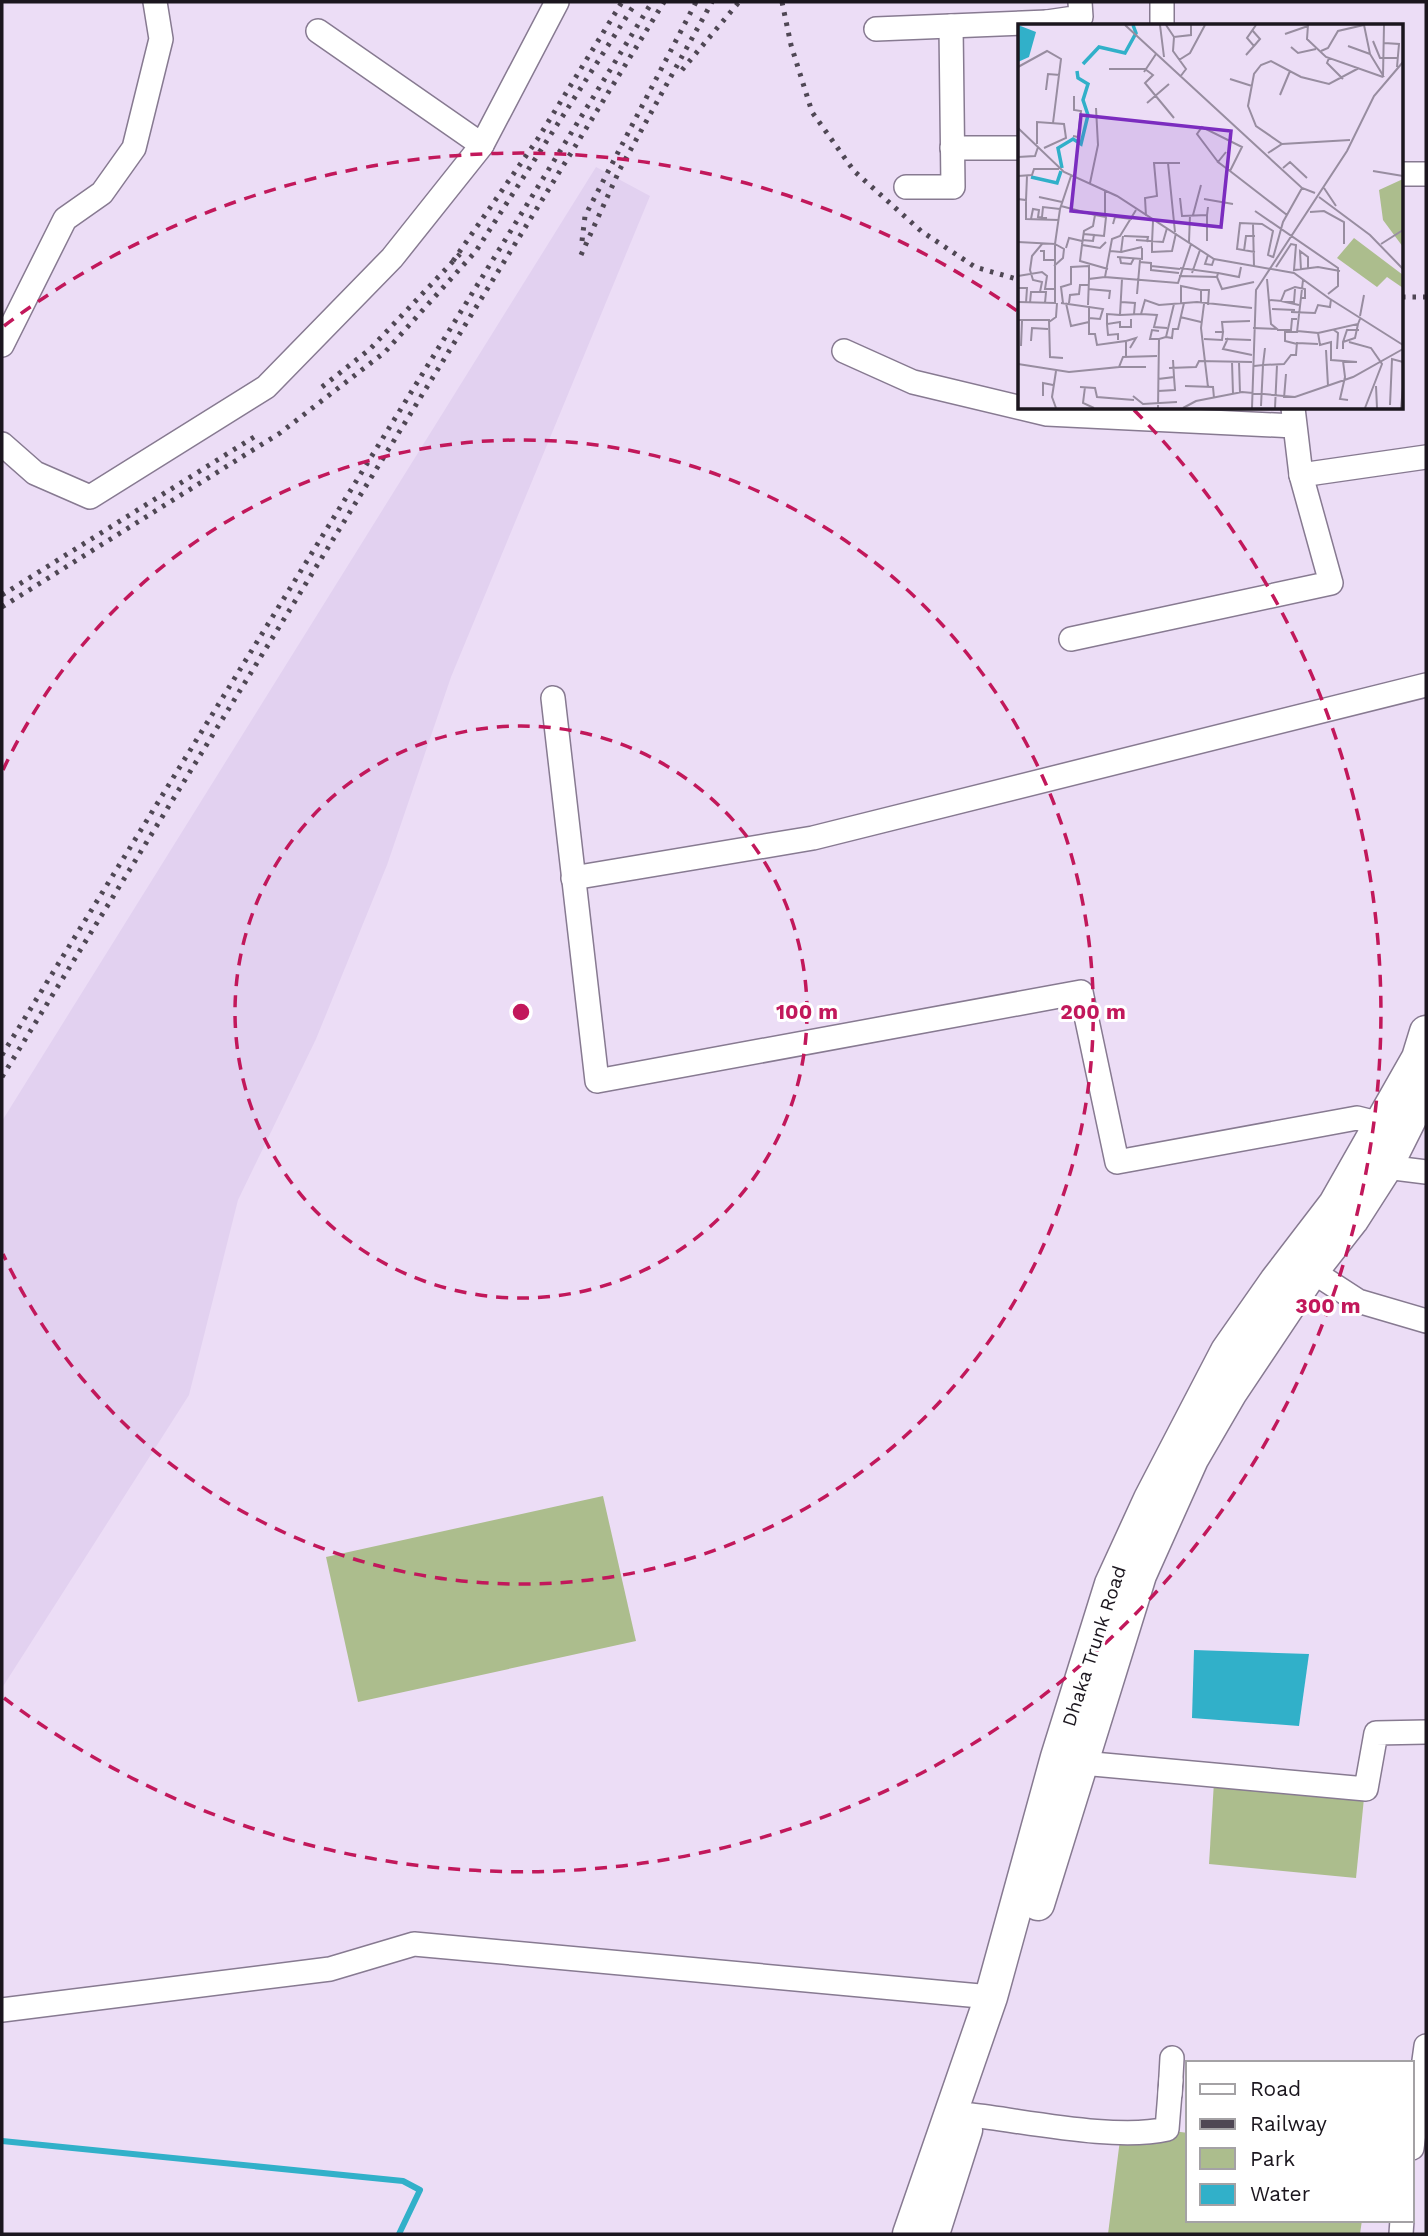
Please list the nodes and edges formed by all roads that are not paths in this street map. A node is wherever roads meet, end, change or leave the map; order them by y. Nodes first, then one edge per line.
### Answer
1 (155, 2) edge
2 (557, 2) edge
3 (1080, 2) edge
4 (1162, 2) edge
5 (1047, 24) edge
6 (1162, 24) edge
7 (1018, 25) edge
8 (951, 26) junction
9 (876, 29) dead end
10 (318, 32) dead end
11 (482, 145) junction
12 (952, 148) junction
13 (1018, 148) edge
14 (1404, 174) edge
15 (1426, 174) edge
16 (906, 187) dead end
17 (2, 345) edge
18 (845, 351) dead end
19 (1018, 407) edge
20 (1030, 410) edge
21 (1293, 417) edge
22 (2, 444) edge
23 (1426, 457) edge
24 (1301, 475) junction
25 (1071, 639) dead end
26 (1426, 685) edge
27 (553, 698) dead end
28 (573, 878) junction
29 (1426, 1032) edge
30 (1426, 1087) edge
31 (1381, 1124) junction
32 (1386, 1167) junction
33 (1426, 1172) edge
34 (1312, 1272) junction
35 (1426, 1321) edge
36 (1426, 1732) edge
37 (1082, 1763) junction
38 (991, 1997) junction
39 (2, 2010) edge
40 (1426, 2046) edge
41 (1172, 2069) dead end
42 (971, 2115) junction
43 (1414, 2133) edge
44 (909, 2234) edge
45 (933, 2234) edge

1 - 17 street
2 - 11 street
3 - 5 street
4 - 6 street
7 - 8 street
8 - 9 street
8 - 12 street
10 - 11 street
11 - 22 street
12 - 13 street
12 - 16 street
14 - 15 street
18 - 19 street
20 - 21 street
21 - 24 street
23 - 24 street
24 - 25 street
26 - 28 street
27 - 28 street
28 - 31 street
29 - 31 main road, Dhaka Trunk Road
30 - 32 main road, Dhaka Trunk Road
31 - 38 main road, Dhaka Trunk Road
32 - 33 street
32 - 34 main road, Dhaka Trunk Road
34 - 35 street
34 - 37 main road, Dhaka Trunk Road
36 - 37 street
37 - 42 main road, Dhaka Trunk Road
38 - 39 street
38 - 44 main road, Dhaka Trunk Road
40 - 43 street
41 - 42 street
42 - 45 main road, Dhaka Trunk Road

